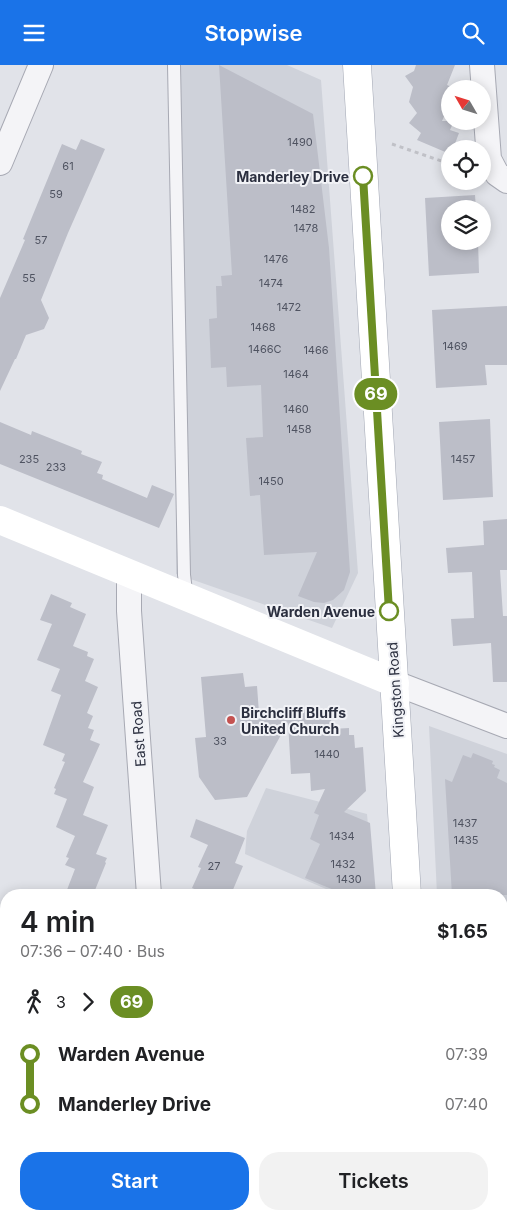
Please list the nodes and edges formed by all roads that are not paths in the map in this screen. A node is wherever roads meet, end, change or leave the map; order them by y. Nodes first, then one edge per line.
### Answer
1 (41, 65) edge
2 (174, 65) edge
3 (357, 65) edge
4 (482, 65) edge
5 (0, 163) edge
6 (507, 181) edge
7 (0, 520) edge
8 (129, 573) junction
9 (187, 598) junction
10 (395, 683) junction
11 (507, 726) edge
12 (149, 889) edge
13 (407, 889) edge

1 - 5 street
2 - 9 lane
3 - 10 main road, Kingston Road
4 - 6 street
7 - 8 main road
8 - 9 main road
8 - 12 street, East Road
9 - 10 main road
10 - 11 street
10 - 13 main road, Kingston Road

